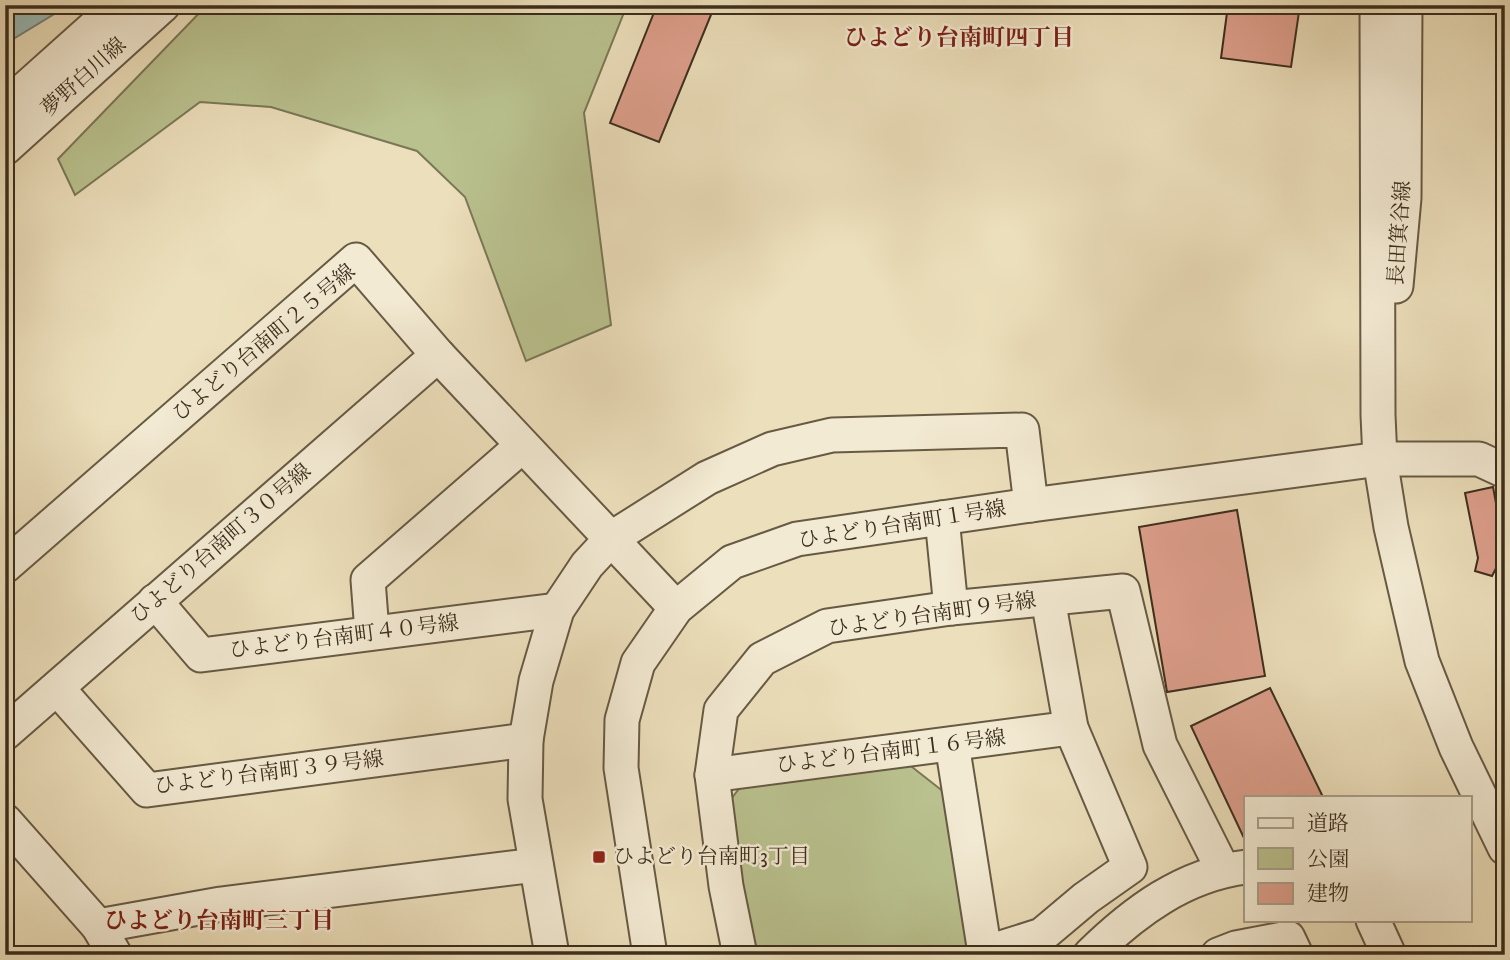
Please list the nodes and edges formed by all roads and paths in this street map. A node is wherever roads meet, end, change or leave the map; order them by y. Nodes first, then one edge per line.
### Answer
1 (119, 5) edge
2 (163, 5) edge
3 (1377, 5) edge
4 (1405, 5) edge
5 (5, 107) edge
6 (5, 148) edge
7 (438, 355) junction
8 (522, 446) junction
9 (1380, 459) junction
10 (1505, 471) edge
11 (1031, 505) junction
12 (942, 518) junction
13 (612, 538) junction
14 (5, 566) edge
15 (1048, 599) junction
16 (155, 601) junction
17 (676, 608) junction
18 (951, 608) junction
19 (557, 610) junction
20 (372, 632) junction
21 (57, 688) junction
22 (1071, 728) junction
23 (5, 733) edge
24 (526, 740) junction
25 (952, 744) junction
26 (712, 775) junction
27 (5, 821) edge
28 (1505, 848) edge
29 (536, 864) junction
30 (1235, 868) edge
31 (1374, 922) edge
32 (98, 926) junction
33 (115, 955) edge
34 (552, 955) edge
35 (650, 955) edge
36 (740, 955) edge
37 (1090, 955) edge
38 (1218, 955) edge
39 (1296, 955) edge
40 (1388, 955) edge

1 - 5 street, 夢野白川線
2 - 6 street, 夢野白川線
3 - 9 street, 長田箕谷線
4 - 9 street, 長田箕谷線
7 - 8 street, ひよどり台南町２５号線
7 - 14 street, ひよどり台南町２５号線
7 - 16 street, ひよどり台南町３０号線
8 - 13 street, ひよどり台南町２５号線
8 - 20 street
9 - 10 street, ひよどり台南町１号線
9 - 11 street, ひよどり台南町１号線
9 - 28 street, 長田箕谷線
11 - 12 street, ひよどり台南町１号線
11 - 13 street
12 - 17 street, ひよどり台南町１号線
12 - 18 street
13 - 17 street, ひよどり台南町２５号線
13 - 19 street
15 - 18 street, ひよどり台南町９号線
15 - 22 street
15 - 30 street, ひよどり台南町９号線
16 - 20 street, ひよどり台南町４０号線
16 - 21 street, ひよどり台南町３０号線
17 - 35 street, ひよどり台南町１号線
18 - 26 street, ひよどり台南町９号線
19 - 20 street, ひよどり台南町４０号線
19 - 24 street
21 - 23 street, ひよどり台南町３０号線
21 - 24 street, ひよどり台南町３９号線
22 - 25 street, ひよどり台南町１６号線
22 - 25 street
24 - 29 street
25 - 26 street, ひよどり台南町１６号線
26 - 36 street, ひよどり台南町９号線
27 - 32 street
29 - 32 street
29 - 34 street
30 - 37 street
31 - 40 street
32 - 33 street
38 - 39 street

